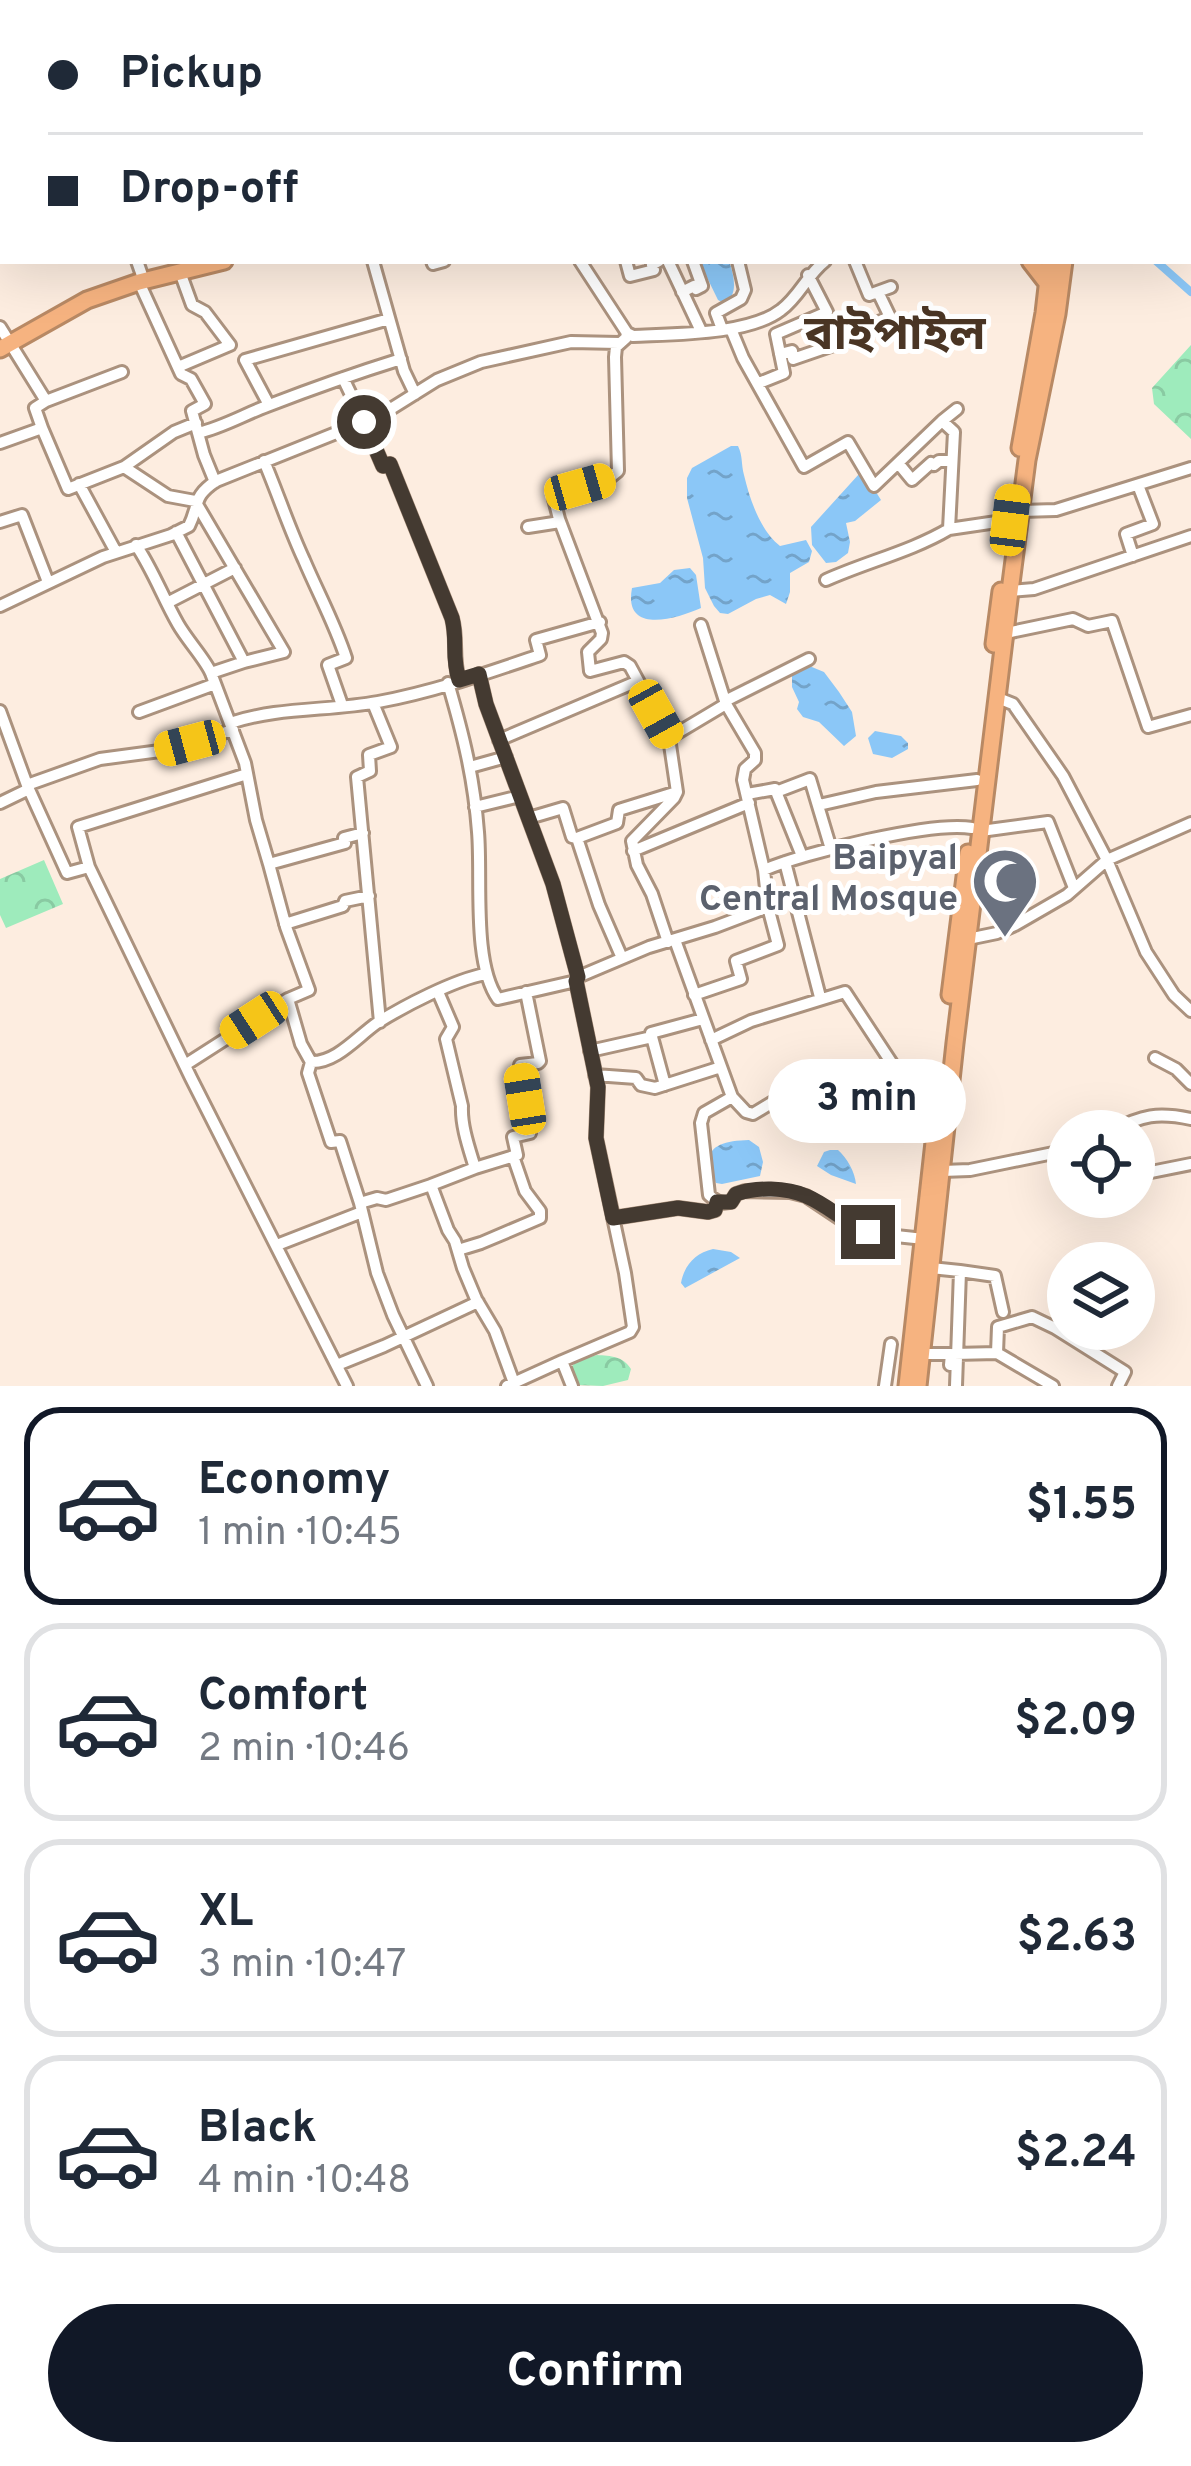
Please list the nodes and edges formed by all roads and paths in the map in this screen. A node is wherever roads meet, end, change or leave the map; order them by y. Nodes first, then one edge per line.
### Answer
1 (138, 264) edge
2 (212, 264) edge
3 (374, 264) edge
4 (582, 264) edge
5 (627, 264) edge
6 (655, 264) edge
7 (666, 264) edge
8 (694, 264) edge
9 (739, 264) edge
10 (821, 264) edge
11 (856, 264) edge
12 (1032, 264) edge
13 (1050, 264) edge
14 (1064, 264) edge
15 (159, 268) edge
16 (180, 272) junction
17 (808, 275) junction
18 (141, 281) junction
19 (1047, 283) junction
20 (682, 292) junction
21 (389, 319) junction
22 (0, 327) edge
23 (727, 329) junction
24 (701, 331) junction
25 (623, 338) junction
26 (5, 347) edge
27 (780, 354) junction
28 (401, 359) junction
29 (178, 367) junction
30 (122, 372) dead end
31 (343, 378) junction
32 (759, 382) junction
33 (415, 394) junction
34 (46, 401) junction
35 (269, 405) junction
36 (957, 409) dead end
37 (942, 421) junction
38 (364, 422) junction
39 (42, 428) junction
40 (197, 428) junction
41 (0, 443) edge
42 (264, 461) junction
43 (952, 461) junction
44 (898, 464) junction
45 (124, 466) junction
46 (1191, 468) edge
47 (214, 482) junction
48 (79, 484) junction
49 (1138, 485) junction
50 (195, 501) junction
51 (1015, 516) junction
52 (560, 522) junction
53 (0, 523) edge
54 (528, 527) dead end
55 (949, 529) junction
56 (176, 532) junction
57 (1191, 536) edge
58 (136, 545) junction
59 (116, 552) junction
60 (1133, 556) junction
61 (235, 568) junction
62 (826, 580) dead end
63 (48, 582) junction
64 (204, 586) junction
65 (1010, 590) junction
66 (167, 603) junction
67 (0, 606) edge
68 (600, 622) junction
69 (700, 625) dead end
70 (1006, 633) junction
71 (809, 659) dead end
72 (244, 662) junction
73 (479, 674) junction
74 (213, 679) junction
75 (638, 681) junction
76 (453, 682) junction
77 (998, 698) junction
78 (373, 703) junction
79 (726, 703) junction
80 (341, 705) junction
81 (0, 711) edge
82 (140, 712) dead end
83 (1191, 716) edge
84 (232, 727) junction
85 (669, 738) junction
86 (499, 740) junction
87 (506, 757) junction
88 (470, 767) junction
89 (247, 774) junction
90 (977, 780) junction
91 (28, 787) junction
92 (677, 792) junction
93 (776, 793) junction
94 (520, 796) junction
95 (748, 799) junction
96 (0, 802) edge
97 (820, 805) junction
98 (475, 808) junction
99 (529, 818) junction
100 (1191, 824) edge
101 (976, 829) junction
102 (363, 833) junction
103 (577, 838) junction
104 (831, 849) junction
105 (633, 851) junction
106 (802, 856) junction
107 (1107, 860) junction
108 (785, 862) junction
109 (269, 864) junction
110 (89, 867) junction
111 (764, 870) junction
112 (1074, 888) junction
113 (369, 896) junction
114 (768, 908) junction
115 (285, 924) junction
116 (968, 939) junction
117 (672, 940) junction
118 (622, 958) junction
119 (485, 974) junction
120 (577, 979) junction
121 (438, 992) junction
122 (526, 992) junction
123 (694, 995) junction
124 (820, 998) junction
125 (288, 999) junction
126 (1191, 1011) edge
127 (703, 1018) junction
128 (380, 1022) junction
129 (652, 1037) junction
130 (711, 1040) junction
131 (590, 1051) junction
132 (1155, 1058) dead end
133 (310, 1062) junction
134 (185, 1065) junction
135 (721, 1067) junction
136 (595, 1075) junction
137 (941, 1080) junction
138 (1191, 1084) edge
139 (665, 1085) junction
140 (910, 1091) junction
141 (733, 1097) junction
142 (1155, 1115) edge
143 (1191, 1119) edge
144 (1047, 1154) edge
145 (513, 1156) junction
146 (1191, 1164) edge
147 (475, 1168) junction
148 (942, 1171) junction
149 (1155, 1171) edge
150 (431, 1185) junction
151 (717, 1202) junction
152 (361, 1207) junction
153 (613, 1218) junction
154 (924, 1239) junction
155 (277, 1245) junction
156 (458, 1250) junction
157 (931, 1268) junction
158 (960, 1271) junction
159 (478, 1302) junction
160 (1003, 1312) junction
161 (1032, 1317) junction
162 (998, 1327) junction
163 (405, 1336) junction
164 (891, 1344) dead end
165 (997, 1353) junction
166 (921, 1354) junction
167 (954, 1354) junction
168 (562, 1361) junction
169 (337, 1365) junction
170 (511, 1384) edge
171 (347, 1386) edge
172 (428, 1386) edge
173 (572, 1386) edge
174 (885, 1386) edge
175 (907, 1386) edge
176 (918, 1386) edge
177 (953, 1386) edge
178 (1053, 1386) edge
179 (1118, 1386) edge

1 - 18 street
2 - 16 highway
3 - 21 street
4 - 25 street
5 - 6 street
7 - 20 street
8 - 20 street
9 - 23 street
10 - 17 street
11 - 27 street
12 - 19 highway
13 - 19 highway
14 - 51 highway
15 - 16 highway
15 - 18 highway
16 - 29 street
17 - 23 street
17 - 27 street
18 - 26 highway
18 - 29 street
19 - 51 highway
20 - 24 street
21 - 28 street
21 - 35 street
22 - 26 street
23 - 24 street
23 - 32 street
24 - 25 street
25 - 33 street
25 - 52 street
26 - 34 street
27 - 32 street
28 - 31 street
28 - 33 street
29 - 40 street
30 - 34 street
31 - 35 street
31 - 38 street
32 - 44 street
33 - 38 street
34 - 39 street
35 - 40 street
36 - 37 street
37 - 43 street
37 - 44 street
38 - 42 street
38 - 76 street
39 - 41 street
39 - 48 street
40 - 45 street
40 - 47 street
42 - 47 street
42 - 80 street
43 - 44 street
43 - 55 street
45 - 48 street
45 - 50 street
46 - 49 street
47 - 50 street
48 - 59 street
49 - 51 street
49 - 60 street
50 - 56 street
50 - 61 street
51 - 55 street
51 - 65 highway
51 - 90 highway
52 - 54 street
52 - 68 street
53 - 63 street
55 - 62 street
56 - 58 street
56 - 64 street
57 - 60 street
58 - 59 street
58 - 66 street
59 - 63 street
60 - 65 street
61 - 64 street
61 - 72 street
63 - 67 street
64 - 66 street
64 - 72 street
65 - 70 highway
66 - 74 street
68 - 73 street
68 - 75 street
69 - 79 street
70 - 77 highway
70 - 83 street
71 - 79 street
72 - 74 street
73 - 76 street
73 - 86 street
74 - 82 street
74 - 84 street
75 - 85 street
75 - 86 street
76 - 78 street
76 - 88 street
77 - 101 highway
77 - 107 street
78 - 80 street
78 - 102 street
79 - 85 street
79 - 95 street
80 - 84 street
81 - 91 street
84 - 89 street
84 - 91 street
85 - 92 street
86 - 87 street
87 - 88 street
87 - 94 street
88 - 98 street
89 - 109 street
89 - 110 street
90 - 97 street
90 - 101 highway
91 - 96 street
91 - 110 street
92 - 103 street
92 - 105 street
93 - 95 street
93 - 97 street
93 - 106 street
94 - 98 street
94 - 99 street
95 - 105 street
95 - 111 street
97 - 104 street
98 - 119 street
99 - 103 street
99 - 120 street
100 - 107 street
101 - 104 street
101 - 112 street
101 - 116 highway
101 - 137 highway
102 - 109 street
102 - 113 street
103 - 118 street
104 - 106 street
105 - 117 street
106 - 108 street
107 - 112 street
107 - 126 street
108 - 111 street
108 - 124 street
109 - 115 street
110 - 134 street
111 - 114 street
112 - 116 street
113 - 115 street
113 - 128 street
114 - 117 street
114 - 123 street
115 - 125 street
116 - 148 highway
117 - 118 street
117 - 123 street
118 - 120 street
119 - 121 street
119 - 122 street
120 - 122 street
120 - 131 street
121 - 128 street
121 - 147 street
122 - 145 street
123 - 127 street
124 - 130 street
124 - 140 street
125 - 133 street
125 - 134 street
127 - 129 street
127 - 130 street
128 - 133 street
129 - 131 street
129 - 139 street
130 - 135 street
131 - 136 street
132 - 138 street
133 - 152 street
134 - 155 street
135 - 139 street
135 - 141 street
136 - 139 street
136 - 153 street
137 - 140 street
137 - 154 highway
140 - 141 street
141 - 151 street
142 - 143 street
144 - 148 street
145 - 147 street
145 - 156 street
146 - 149 street
147 - 150 street
148 - 157 highway
150 - 152 street
150 - 156 street
151 - 153 street
151 - 154 street
152 - 155 street
152 - 163 street
153 - 168 street
154 - 175 highway
155 - 169 street
156 - 159 street
157 - 158 street
157 - 166 highway
158 - 160 street
158 - 167 street
159 - 163 street
159 - 170 street
160 - 161 street
160 - 162 street
161 - 162 street
161 - 179 street
162 - 165 street
163 - 169 street
163 - 172 street
164 - 174 street
165 - 167 street
165 - 178 street
166 - 167 street
166 - 176 highway
167 - 177 street
168 - 170 street
168 - 173 street
169 - 171 street

